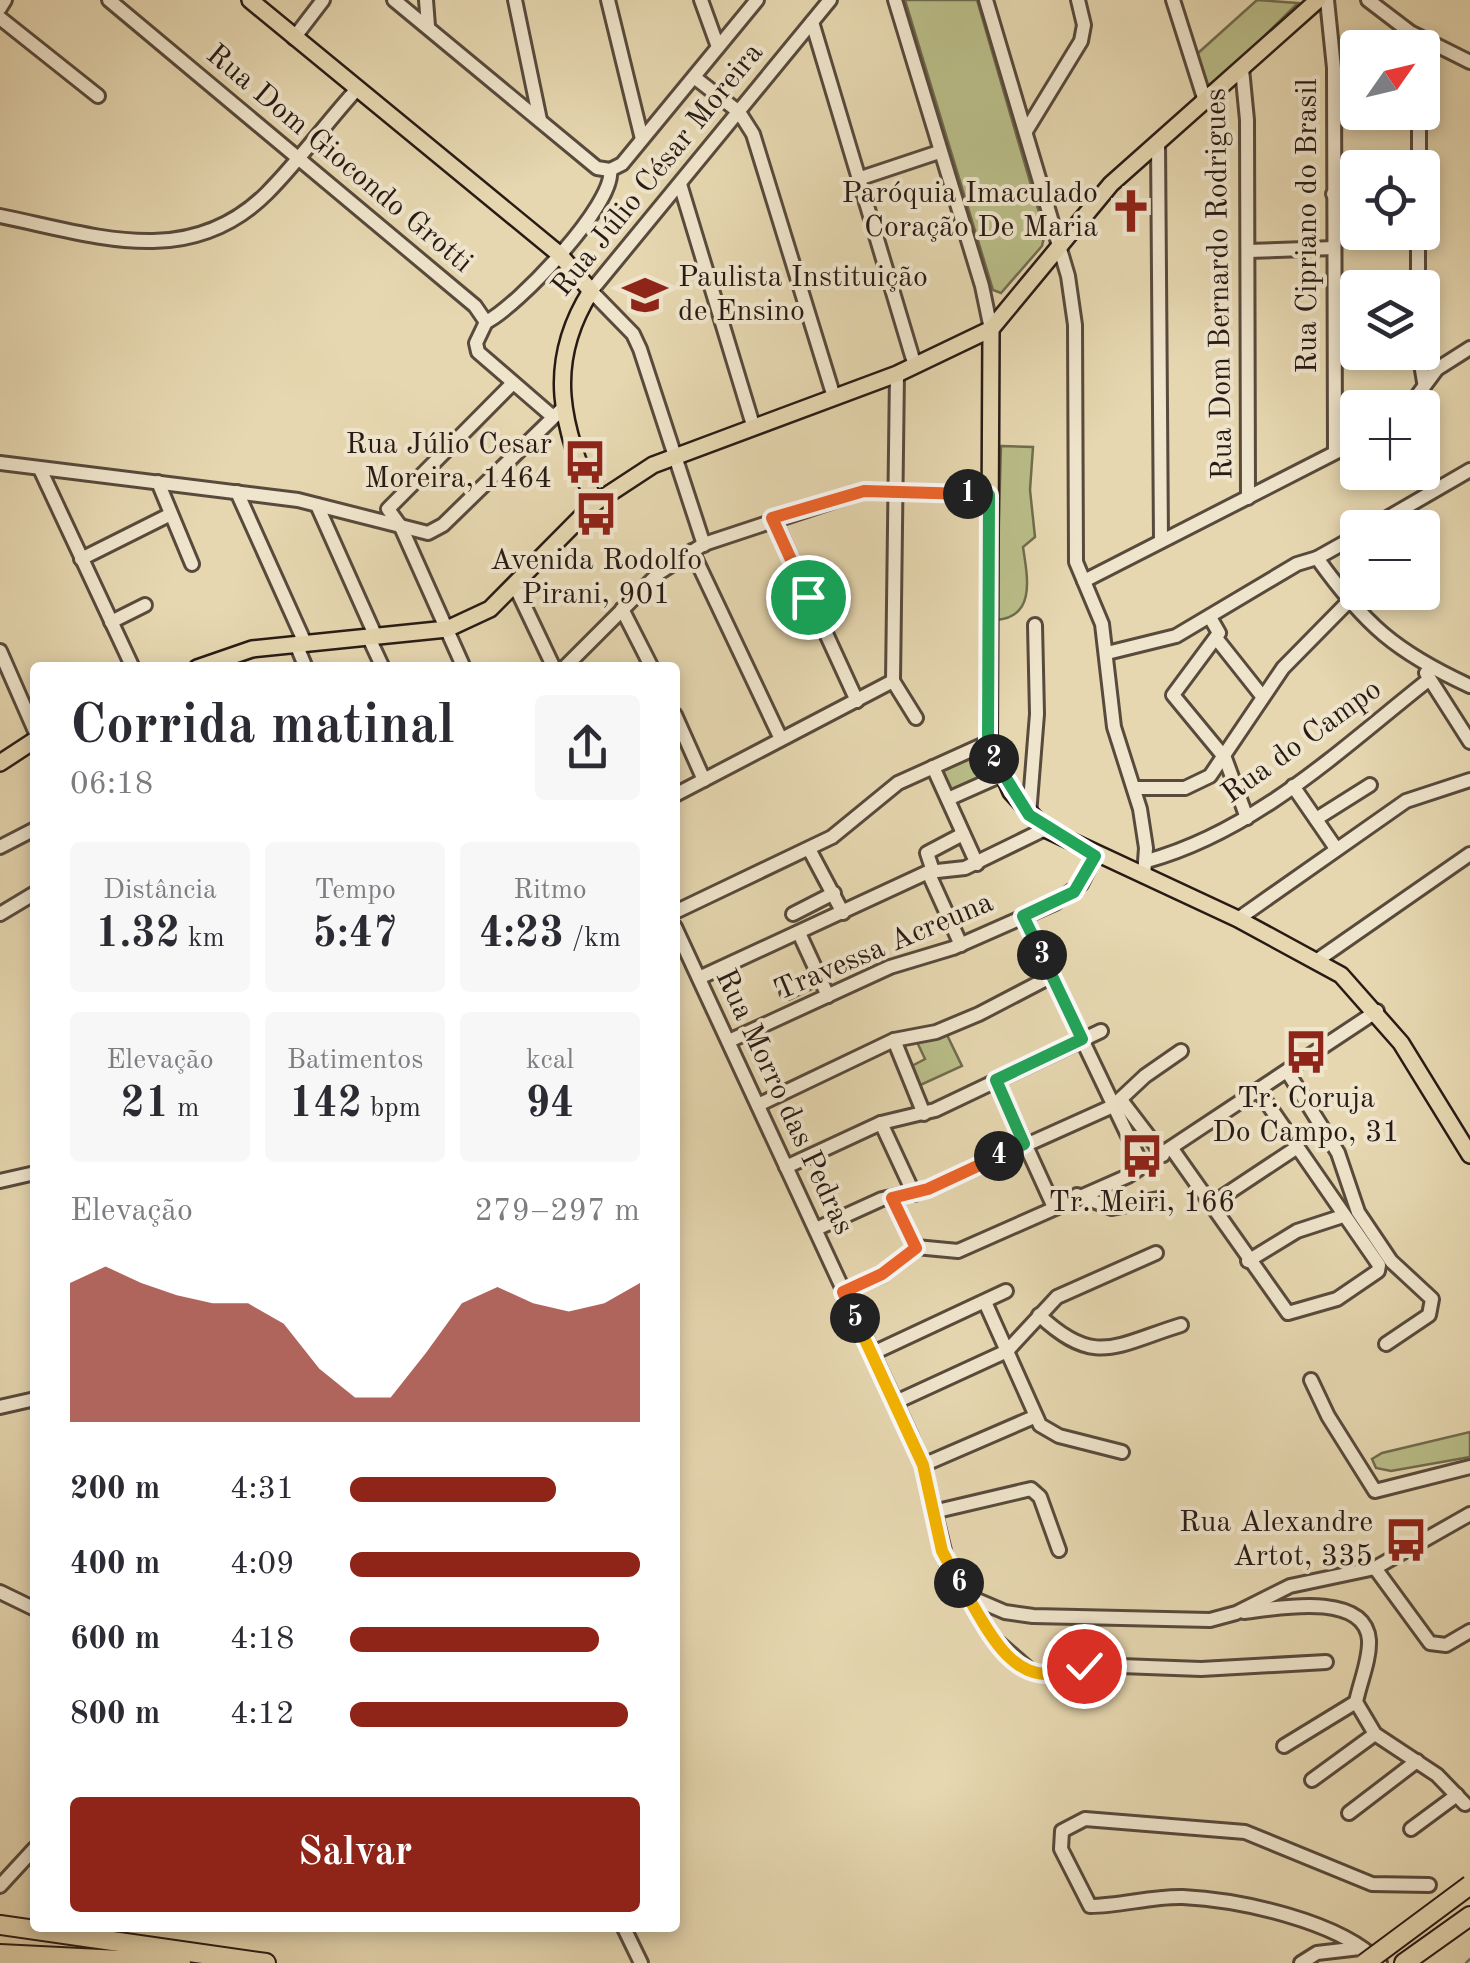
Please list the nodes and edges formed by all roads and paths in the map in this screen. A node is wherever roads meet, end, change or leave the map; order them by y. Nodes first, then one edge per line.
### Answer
1 (5, 0) edge
2 (109, 0) edge
3 (250, 0) edge
4 (323, 0) edge
5 (394, 0) edge
6 (426, 0) edge
7 (515, 0) edge
8 (608, 0) edge
9 (701, 0) edge
10 (757, 0) edge
11 (830, 0) edge
12 (895, 0) edge
13 (986, 0) edge
14 (1078, 0) edge
15 (1172, 0) edge
16 (1318, 0) edge
17 (1327, 0) edge
18 (1368, 0) edge
19 (0, 8) edge
20 (0, 18) edge
21 (812, 22) junction
22 (428, 26) junction
23 (1406, 30) edge
24 (294, 38) junction
25 (718, 47) junction
26 (1440, 50) edge
27 (1470, 62) edge
28 (1242, 69) junction
29 (694, 77) junction
30 (357, 89) junction
31 (98, 96) dead end
32 (1205, 102) junction
33 (739, 112) junction
34 (540, 120) junction
35 (1026, 131) junction
36 (642, 139) junction
37 (1158, 142) junction
38 (940, 152) junction
39 (300, 156) junction
40 (610, 170) junction
41 (858, 179) junction
42 (680, 184) junction
43 (1333, 194) junction
44 (1340, 194) edge
45 (0, 216) edge
46 (1059, 244) junction
47 (1334, 248) junction
48 (1248, 251) junction
49 (558, 254) junction
50 (590, 290) junction
51 (486, 322) junction
52 (991, 329) junction
53 (1470, 348) edge
54 (916, 366) junction
55 (1422, 370) edge
56 (897, 374) junction
57 (514, 382) junction
58 (1424, 382) junction
59 (1419, 390) edge
60 (834, 396) junction
61 (557, 412) junction
62 (753, 425) junction
63 (1340, 450) edge
64 (1335, 452) junction
65 (671, 456) junction
66 (0, 464) edge
67 (40, 469) junction
68 (1470, 470) edge
69 (158, 482) junction
70 (896, 491) junction
71 (238, 492) junction
72 (989, 495) junction
73 (1248, 498) junction
74 (596, 503) junction
75 (317, 506) junction
76 (1401, 510) edge
77 (169, 514) junction
78 (772, 518) junction
79 (401, 528) junction
80 (1162, 541) junction
81 (1340, 545) edge
82 (698, 548) junction
83 (1317, 558) junction
84 (81, 560) junction
85 (192, 564) dead end
86 (1084, 581) junction
87 (516, 588) junction
88 (1340, 591) edge
89 (145, 605) dead end
90 (622, 609) junction
91 (1340, 610) edge
92 (1356, 610) edge
93 (1211, 619) junction
94 (111, 622) junction
95 (1035, 625) dead end
96 (447, 629) junction
97 (373, 637) junction
98 (1216, 638) junction
99 (301, 644) junction
100 (0, 651) edge
101 (1107, 653) junction
102 (130, 662) edge
103 (227, 662) edge
104 (305, 662) edge
105 (381, 662) edge
106 (461, 662) edge
107 (551, 662) edge
108 (570, 662) edge
109 (649, 662) edge
110 (4, 672) edge
111 (1427, 673) junction
112 (894, 680) junction
113 (1470, 686) edge
114 (1262, 696) junction
115 (858, 701) junction
116 (916, 718) dead end
117 (30, 721) edge
118 (680, 726) edge
119 (782, 740) junction
120 (988, 742) junction
121 (1470, 742) edge
122 (30, 743) edge
123 (1226, 758) junction
124 (0, 763) edge
125 (933, 766) junction
126 (1002, 775) junction
127 (704, 780) junction
128 (1470, 780) edge
129 (1370, 785) dead end
130 (1293, 786) junction
131 (1134, 788) junction
132 (680, 792) edge
133 (948, 799) junction
134 (1029, 815) junction
135 (1247, 818) junction
136 (1316, 819) junction
137 (1045, 829) junction
138 (30, 832) edge
139 (964, 834) junction
140 (0, 847) edge
141 (1335, 848) junction
142 (809, 849) junction
143 (1470, 854) edge
144 (1095, 856) junction
145 (977, 864) junction
146 (1146, 868) junction
147 (931, 872) junction
148 (834, 893) junction
149 (30, 897) edge
150 (680, 910) edge
151 (843, 913) junction
152 (0, 914) edge
153 (793, 914) dead end
154 (1023, 916) junction
155 (1238, 919) junction
156 (799, 934) junction
157 (680, 938) edge
158 (961, 945) junction
159 (1319, 959) junction
160 (819, 976) junction
161 (1052, 976) junction
162 (699, 978) junction
163 (787, 992) dead end
164 (828, 996) junction
165 (1377, 1010) junction
166 (1100, 1031) dead end
167 (1082, 1039) junction
168 (894, 1040) junction
169 (729, 1041) junction
170 (1181, 1051) dead end
171 (1287, 1071) junction
172 (996, 1080) junction
173 (1258, 1090) junction
174 (1117, 1103) junction
175 (758, 1105) junction
176 (924, 1114) junction
177 (881, 1123) junction
178 (1024, 1144) junction
179 (1296, 1148) junction
180 (1168, 1152) junction
181 (1470, 1155) edge
182 (786, 1167) junction
183 (1143, 1167) junction
184 (30, 1176) edge
185 (0, 1181) edge
186 (914, 1194) junction
187 (1077, 1195) junction
188 (892, 1198) junction
189 (1158, 1200) dead end
190 (1210, 1205) junction
191 (1054, 1206) junction
192 (1349, 1216) junction
193 (816, 1229) junction
194 (916, 1248) junction
195 (1156, 1253) dead end
196 (1248, 1261) junction
197 (843, 1292) junction
198 (1006, 1292) dead end
199 (985, 1302) junction
200 (1039, 1315) junction
201 (1182, 1325) dead end
202 (1386, 1344) dead end
203 (1007, 1351) junction
204 (871, 1354) junction
205 (1311, 1380) dead end
206 (30, 1400) edge
207 (896, 1402) junction
208 (0, 1407) edge
209 (1034, 1417) junction
210 (1122, 1452) dead end
211 (923, 1465) junction
212 (1470, 1468) edge
213 (933, 1512) junction
214 (1470, 1514) edge
215 (1059, 1550) dead end
216 (1375, 1568) junction
217 (0, 1592) edge
218 (968, 1596) junction
219 (30, 1607) edge
220 (1236, 1614) junction
221 (1470, 1631) edge
222 (1326, 1662) dead end
223 (1356, 1702) junction
224 (1375, 1734) junction
225 (1284, 1746) dead end
226 (1416, 1761) junction
227 (1312, 1780) dead end
228 (1349, 1813) dead end
229 (1412, 1829) dead end
230 (30, 1853) edge
231 (1429, 1885) dead end
232 (1470, 1885) edge
233 (0, 1886) edge
234 (1470, 1916) edge
235 (0, 1925) edge
236 (30, 1929) edge
237 (49, 1932) edge
238 (626, 1932) edge
239 (0, 1954) edge
240 (1363, 1955) edge
241 (181, 1963) edge
242 (266, 1963) edge
243 (641, 1963) edge
244 (1301, 1963) edge
245 (1380, 1963) edge
246 (1404, 1963) edge

1 - 19 street
2 - 39 street, Rua Dom Giocondo Grotti
3 - 24 main road
4 - 24 street
5 - 22 street
6 - 22 street
7 - 34 street
8 - 36 street
9 - 25 street
10 - 25 street
11 - 21 street, Rua Júlio César Moreira
12 - 38 street
13 - 35 street
14 - 35 street
15 - 32 street
16 - 28 main road
17 - 43 street, Rua Cipriano do Brasil
18 - 23 street
20 - 31 street
21 - 33 street, Rua Júlio César Moreira
21 - 41 street
22 - 34 street
24 - 30 main road
25 - 29 street
26 - 27 street
28 - 32 main road
28 - 48 street, Rua Dom Bernardo Rodrigues
29 - 33 street
29 - 36 street
30 - 39 street
30 - 49 main road
32 - 37 main road
33 - 42 street, Rua Júlio César Moreira
33 - 60 street
34 - 40 street
35 - 46 street
36 - 40 street
37 - 46 main road
37 - 80 street
38 - 41 street
38 - 52 street
39 - 45 street
39 - 51 street, Rua Dom Giocondo Grotti
40 - 49 street
41 - 54 street
42 - 50 street, Rua Júlio César Moreira
42 - 62 street
43 - 44 street
43 - 47 street, Rua Cipriano do Brasil
46 - 52 main road
46 - 86 street
47 - 48 street
47 - 64 street, Rua Cipriano do Brasil
48 - 73 street, Rua Dom Bernardo Rodrigues
49 - 50 main road
49 - 51 street
50 - 61 main road, Rua Júlio César Moreira
50 - 65 street
51 - 57 street
52 - 54 main road
52 - 72 main road
53 - 58 street
54 - 56 main road
55 - 58 street
56 - 60 main road
56 - 70 street
57 - 61 street
57 - 79 street
58 - 59 street
60 - 62 main road
61 - 74 main road, Rua Júlio César Moreira
61 - 79 street
62 - 65 main road
63 - 64 street
64 - 73 street
65 - 74 main road
65 - 82 street
66 - 67 street
67 - 69 street
67 - 84 street
68 - 76 street
69 - 71 street
69 - 77 street
70 - 72 street
70 - 78 street
70 - 112 street
71 - 75 street
71 - 99 street
72 - 120 main road
73 - 80 street
74 - 87 main road
75 - 79 street
75 - 97 street
77 - 84 street
77 - 85 street
78 - 82 street
78 - 115 street
79 - 96 street
80 - 86 street
81 - 83 street
82 - 90 street
82 - 119 street
83 - 88 street
83 - 93 street
84 - 94 street
86 - 101 street
87 - 96 main road
87 - 107 street
89 - 94 street
90 - 108 street
90 - 109 street
91 - 114 street, Rua do Campo
92 - 111 street
93 - 98 street
93 - 101 street
94 - 102 street
95 - 134 street
96 - 97 main road
96 - 106 street
97 - 99 main road
97 - 105 street
98 - 114 street
98 - 123 street
99 - 103 main road
99 - 104 street
100 - 110 street
101 - 131 street
110 - 117 street
111 - 113 street
111 - 121 street
111 - 130 street, Rua do Campo
112 - 115 street
112 - 116 street
114 - 123 street, Rua do Campo
115 - 119 street
118 - 127 street
119 - 127 street
120 - 125 street
120 - 126 main road
122 - 124 main road
123 - 131 street, Rua do Campo
123 - 135 street
125 - 133 street
125 - 142 street
126 - 133 street
126 - 134 main road
127 - 132 street
128 - 141 street
129 - 136 street
130 - 135 street, Rua do Campo
130 - 136 street
131 - 146 street
133 - 139 street
134 - 137 main road
135 - 146 street, Rua do Campo
136 - 141 street
137 - 144 main road
137 - 145 street
138 - 140 street
139 - 145 street
139 - 147 street
141 - 155 street
142 - 148 street
142 - 150 street
143 - 159 street
144 - 146 main road
144 - 154 street, Travessa Acreuna
145 - 147 street
146 - 155 main road
147 - 151 street
147 - 158 street
148 - 151 street
148 - 153 street
149 - 152 street
151 - 156 street
154 - 158 street, Travessa Acreuna
154 - 161 street
155 - 159 main road
156 - 160 street
156 - 162 street
157 - 162 street, Rua Morro das Pedras
158 - 164 street, Travessa Acreuna
159 - 165 main road
160 - 163 street
160 - 164 street
161 - 167 street
161 - 168 street
162 - 169 street, Rua Morro das Pedras
164 - 169 street, Travessa Acreuna
165 - 171 street
165 - 181 main road
166 - 167 street
167 - 172 street
167 - 174 street
168 - 175 street
168 - 176 street
169 - 175 street, Rua Morro das Pedras
170 - 174 street
171 - 173 street
171 - 192 street
172 - 176 street
172 - 178 street
173 - 179 street
173 - 180 street
174 - 178 street
174 - 180 street
174 - 183 street
175 - 182 street, Rua Morro das Pedras
176 - 177 street
177 - 182 street
177 - 186 street
178 - 186 street
178 - 191 street
179 - 190 street
179 - 192 street
180 - 183 street
180 - 190 street
182 - 193 street, Rua Morro das Pedras
183 - 187 street
184 - 185 street
186 - 188 street
187 - 189 street
187 - 191 street
188 - 193 street
188 - 194 street
190 - 196 street
191 - 194 street
192 - 196 street
192 - 196 street
192 - 202 street
193 - 197 street, Rua Morro das Pedras
194 - 197 street
195 - 200 street
197 - 204 street, Rua Morro das Pedras
198 - 199 street
199 - 203 street
199 - 204 street
200 - 201 street
200 - 203 street
203 - 207 street
203 - 209 street
204 - 207 street, Rua Morro das Pedras
205 - 212 street
206 - 208 street
207 - 211 street, Rua Morro das Pedras
209 - 210 street
209 - 211 street
211 - 213 street, Rua Morro das Pedras
213 - 215 street
213 - 218 street, Rua Morro das Pedras
214 - 216 street
216 - 220 street
216 - 221 street
217 - 219 street
218 - 220 street
218 - 222 street, Rua Morro das Pedras
220 - 223 street
223 - 224 street
223 - 225 street
224 - 226 street
224 - 227 street
226 - 228 street
226 - 229 street
230 - 233 street
231 - 240 street
232 - 240 highway, bridge
234 - 246 highway
235 - 236 highway
237 - 242 highway
238 - 243 street
239 - 241 highway
240 - 244 street
240 - 245 street

